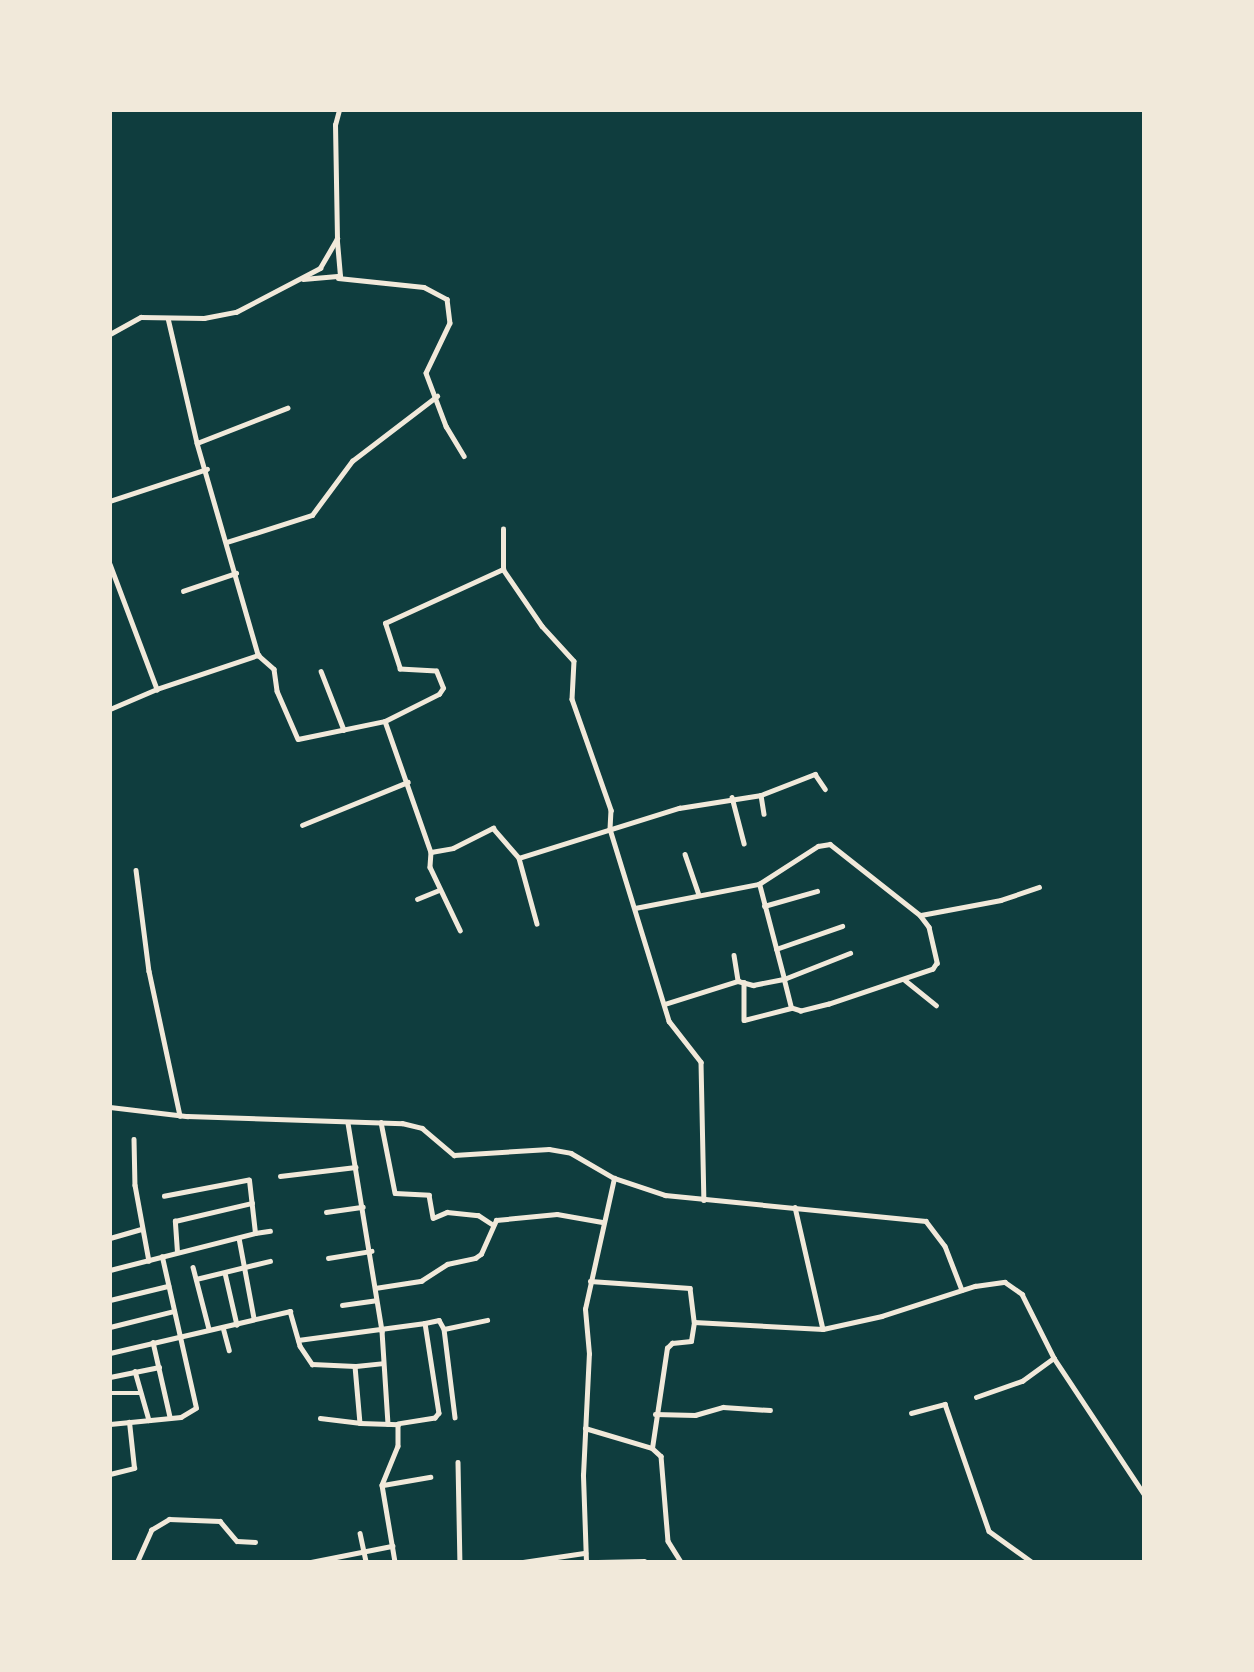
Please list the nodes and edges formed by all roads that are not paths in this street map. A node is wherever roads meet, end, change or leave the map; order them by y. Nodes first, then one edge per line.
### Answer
1 (339, 110) edge
2 (337, 239) junction
3 (338, 278) junction
4 (301, 279) junction
5 (168, 318) junction
6 (110, 334) edge
7 (437, 396) junction
8 (287, 408) dead end
9 (197, 443) junction
10 (464, 456) dead end
11 (207, 469) junction
12 (110, 501) edge
13 (503, 529) dead end
14 (227, 542) junction
15 (110, 564) edge
16 (503, 569) junction
17 (236, 573) junction
18 (183, 590) dead end
19 (258, 655) junction
20 (321, 671) dead end
21 (157, 689) junction
22 (110, 709) edge
23 (385, 721) junction
24 (344, 730) junction
25 (408, 782) junction
26 (825, 789) dead end
27 (761, 795) junction
28 (732, 797) junction
29 (764, 814) dead end
30 (302, 825) dead end
31 (610, 829) junction
32 (744, 843) dead end
33 (431, 852) junction
34 (685, 854) dead end
35 (520, 858) junction
36 (136, 870) dead end
37 (759, 884) junction
38 (1039, 887) dead end
39 (439, 890) junction
40 (817, 891) dead end
41 (699, 895) junction
42 (417, 899) dead end
43 (764, 906) junction
44 (635, 908) junction
45 (920, 915) junction
46 (537, 924) dead end
47 (842, 926) dead end
48 (460, 930) dead end
49 (776, 949) junction
50 (850, 953) dead end
51 (734, 955) dead end
52 (784, 979) junction
53 (905, 980) junction
54 (741, 982) junction
55 (665, 1004) junction
56 (936, 1005) dead end
57 (791, 1008) junction
58 (110, 1107) edge
59 (180, 1116) junction
60 (381, 1122) junction
61 (348, 1123) junction
62 (134, 1139) dead end
63 (356, 1167) junction
64 (280, 1176) dead end
65 (614, 1178) junction
66 (165, 1196) dead end
67 (704, 1200) junction
68 (251, 1203) junction
69 (363, 1207) junction
70 (795, 1207) junction
71 (326, 1212) dead end
72 (603, 1222) junction
73 (492, 1224) junction
74 (142, 1229) junction
75 (270, 1231) dead end
76 (255, 1233) junction
77 (110, 1238) edge
78 (239, 1238) junction
79 (371, 1251) junction
80 (177, 1252) junction
81 (162, 1258) junction
82 (328, 1258) dead end
83 (149, 1261) junction
84 (271, 1261) dead end
85 (193, 1267) dead end
86 (244, 1268) junction
87 (110, 1270) edge
88 (225, 1273) junction
89 (196, 1279) junction
90 (590, 1281) junction
91 (168, 1286) junction
92 (375, 1288) junction
93 (962, 1290) junction
94 (110, 1300) edge
95 (376, 1300) junction
96 (342, 1305) dead end
97 (174, 1311) junction
98 (254, 1318) junction
99 (487, 1320) dead end
100 (694, 1322) junction
101 (425, 1323) junction
102 (237, 1325) junction
103 (110, 1327) edge
104 (223, 1327) junction
105 (209, 1329) junction
106 (444, 1329) junction
107 (823, 1329) junction
108 (382, 1331) junction
109 (180, 1334) junction
110 (298, 1340) junction
111 (153, 1342) junction
112 (229, 1350) dead end
113 (110, 1353) edge
114 (1054, 1358) junction
115 (383, 1363) junction
116 (355, 1366) junction
117 (159, 1367) junction
118 (135, 1371) junction
119 (110, 1377) edge
120 (110, 1393) edge
121 (141, 1394) junction
122 (976, 1397) dead end
123 (770, 1410) dead end
124 (911, 1413) dead end
125 (655, 1414) junction
126 (170, 1417) junction
127 (455, 1417) dead end
128 (320, 1418) dead end
129 (149, 1420) junction
130 (129, 1422) junction
131 (360, 1423) junction
132 (110, 1424) edge
133 (388, 1424) junction
134 (398, 1424) junction
135 (585, 1428) junction
136 (652, 1448) junction
137 (458, 1462) dead end
138 (110, 1474) edge
139 (430, 1477) dead end
140 (382, 1485) junction
141 (1144, 1493) edge
142 (360, 1533) dead end
143 (255, 1542) dead end
144 (392, 1546) junction
145 (364, 1551) junction
146 (585, 1553) junction
147 (643, 1561) edge
148 (137, 1562) edge
149 (311, 1562) edge
150 (366, 1562) edge
151 (395, 1562) edge
152 (460, 1562) edge
153 (481, 1562) edge
154 (494, 1562) edge
155 (523, 1562) edge
156 (586, 1562) edge
157 (598, 1562) edge
158 (681, 1562) edge
159 (1032, 1562) edge

1 - 2 street
2 - 3 street
2 - 4 street
3 - 4 street
3 - 7 street
4 - 5 street
5 - 6 street
5 - 9 street
7 - 10 street
7 - 14 street
8 - 9 street
9 - 11 street
11 - 12 street
11 - 14 street
13 - 16 street
14 - 17 street
15 - 21 street
16 - 23 street
16 - 31 street
17 - 18 street
17 - 19 street
19 - 21 street
19 - 24 street
20 - 24 street
21 - 22 street
23 - 24 street
23 - 25 street
25 - 30 street
25 - 33 street
26 - 27 street
27 - 28 street
27 - 29 street
28 - 31 street
28 - 32 street
31 - 35 street
31 - 44 street
33 - 35 street
33 - 39 street
34 - 41 street
35 - 46 street
36 - 59 street
37 - 41 street
37 - 43 street
37 - 45 street
38 - 45 street
39 - 42 street
39 - 48 street
40 - 43 street
41 - 44 street
43 - 49 street
44 - 55 street
45 - 53 street
47 - 49 street
49 - 52 street
50 - 52 street
51 - 54 street
52 - 54 street
52 - 57 street
53 - 56 street
53 - 57 street
54 - 55 street
54 - 57 street
55 - 67 street
58 - 59 street
59 - 61 street
60 - 61 street
60 - 65 street
60 - 73 street
61 - 63 street
62 - 74 street
63 - 64 street
63 - 69 street
65 - 67 street
65 - 72 street
66 - 68 street
67 - 70 street
68 - 76 street
68 - 80 street
69 - 71 street
69 - 79 street
70 - 93 street
70 - 107 street
72 - 73 street
72 - 90 street
73 - 92 street
74 - 77 street
74 - 83 street
75 - 76 street
76 - 78 street
78 - 80 street
78 - 86 street
79 - 82 street
79 - 92 street
80 - 81 street
81 - 83 street
81 - 91 street
83 - 87 street
84 - 86 street
85 - 89 street
86 - 88 street
86 - 98 street
88 - 89 street
88 - 102 street
89 - 105 street
90 - 100 street
90 - 135 street
91 - 94 street
91 - 97 street
92 - 95 street
93 - 107 street
93 - 114 street
95 - 96 street
95 - 108 street
97 - 103 street
97 - 109 street
98 - 102 street
98 - 110 street
99 - 106 street
100 - 107 street
100 - 125 street
101 - 106 street
101 - 108 street
101 - 134 street
102 - 104 street
104 - 105 street
104 - 112 street
105 - 109 street
106 - 127 street
108 - 110 street
108 - 115 street
109 - 111 street
109 - 126 street
110 - 116 street
111 - 113 street
111 - 117 street
114 - 122 street
114 - 141 street
115 - 116 street
115 - 133 street
116 - 131 street
117 - 118 street
117 - 126 street
118 - 119 street
118 - 121 street
120 - 121 street
121 - 129 street
123 - 125 street
124 - 159 street
125 - 136 street
126 - 129 street
128 - 131 street
129 - 130 street
130 - 132 street
130 - 138 street
131 - 133 street
133 - 134 street
134 - 140 street
135 - 136 street
135 - 146 street
136 - 158 street
137 - 152 street
139 - 140 street
140 - 144 street
142 - 145 street
143 - 148 street
144 - 145 street
144 - 151 street
145 - 149 street
145 - 150 street
146 - 155 street
146 - 156 street
147 - 157 street
153 - 154 street

